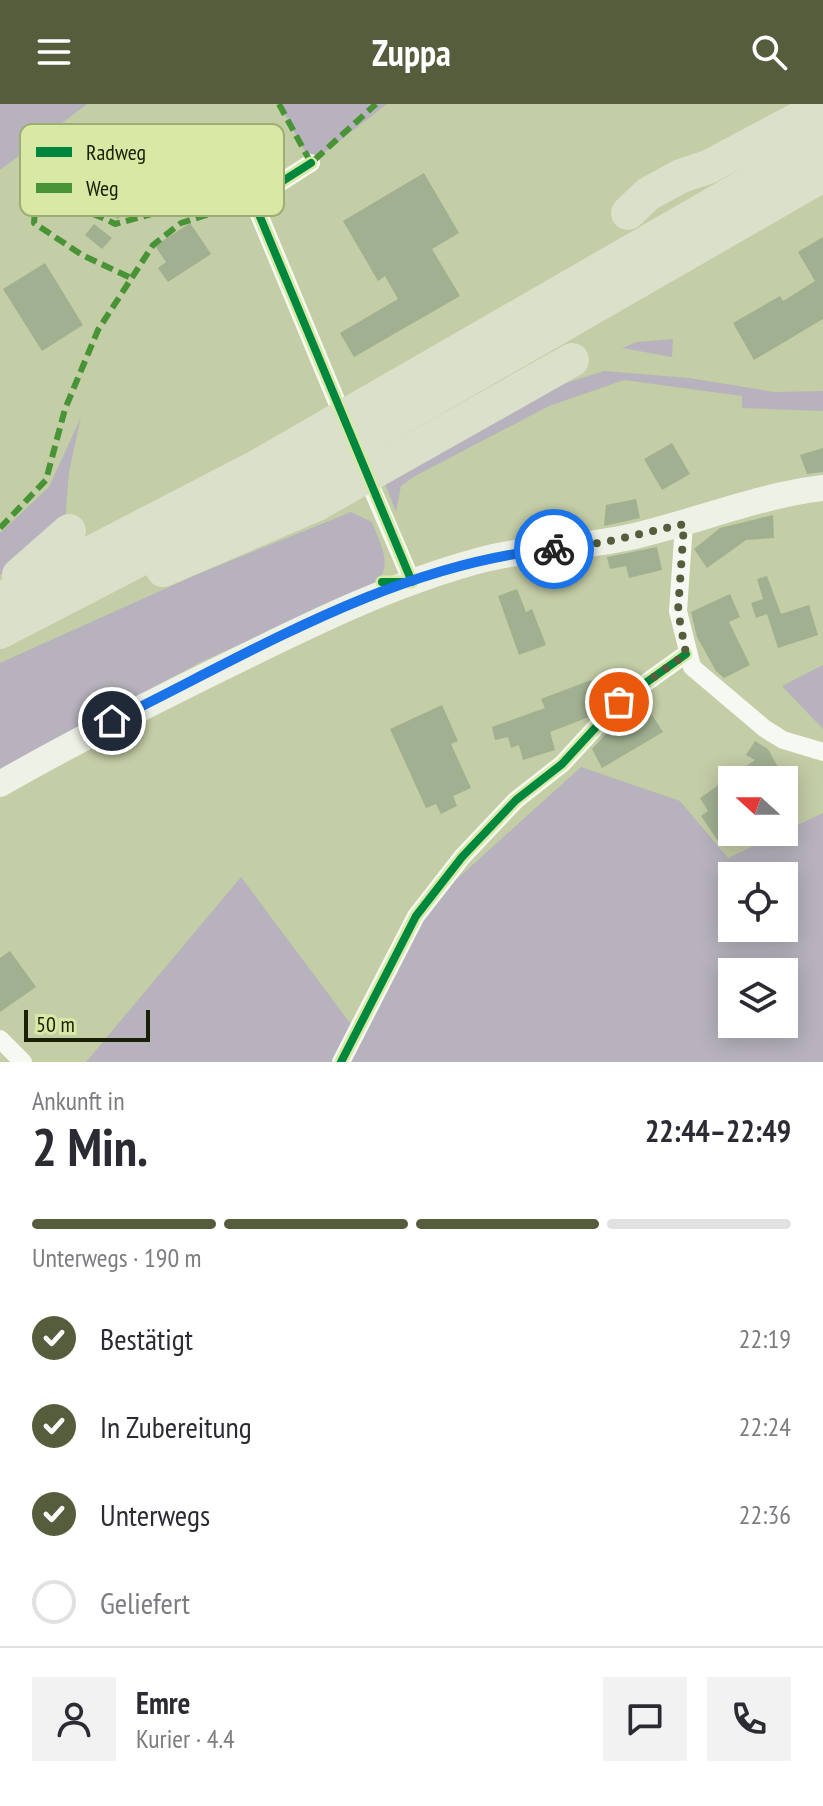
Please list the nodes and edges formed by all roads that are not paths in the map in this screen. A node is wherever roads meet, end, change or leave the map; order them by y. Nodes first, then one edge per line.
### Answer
1 (823, 106) edge
2 (823, 141) edge
3 (311, 163) dead end
4 (823, 175) edge
5 (284, 180) edge
6 (628, 213) dead end
7 (260, 216) edge
8 (572, 360) dead end
9 (823, 488) edge
10 (684, 524) junction
11 (69, 531) dead end
12 (412, 582) junction
13 (0, 590) edge
14 (0, 600) edge
15 (0, 635) edge
16 (686, 654) junction
17 (823, 752) edge
18 (0, 784) edge
19 (0, 1039) edge
20 (23, 1062) edge
21 (341, 1062) edge

1 - 6 highway
2 - 14 highway
3 - 5 street
4 - 15 highway
7 - 12 street
8 - 15 highway
9 - 10 main road
10 - 12 main road
10 - 16 street
11 - 13 highway
12 - 18 main road
16 - 17 street
16 - 21 street
19 - 20 street

